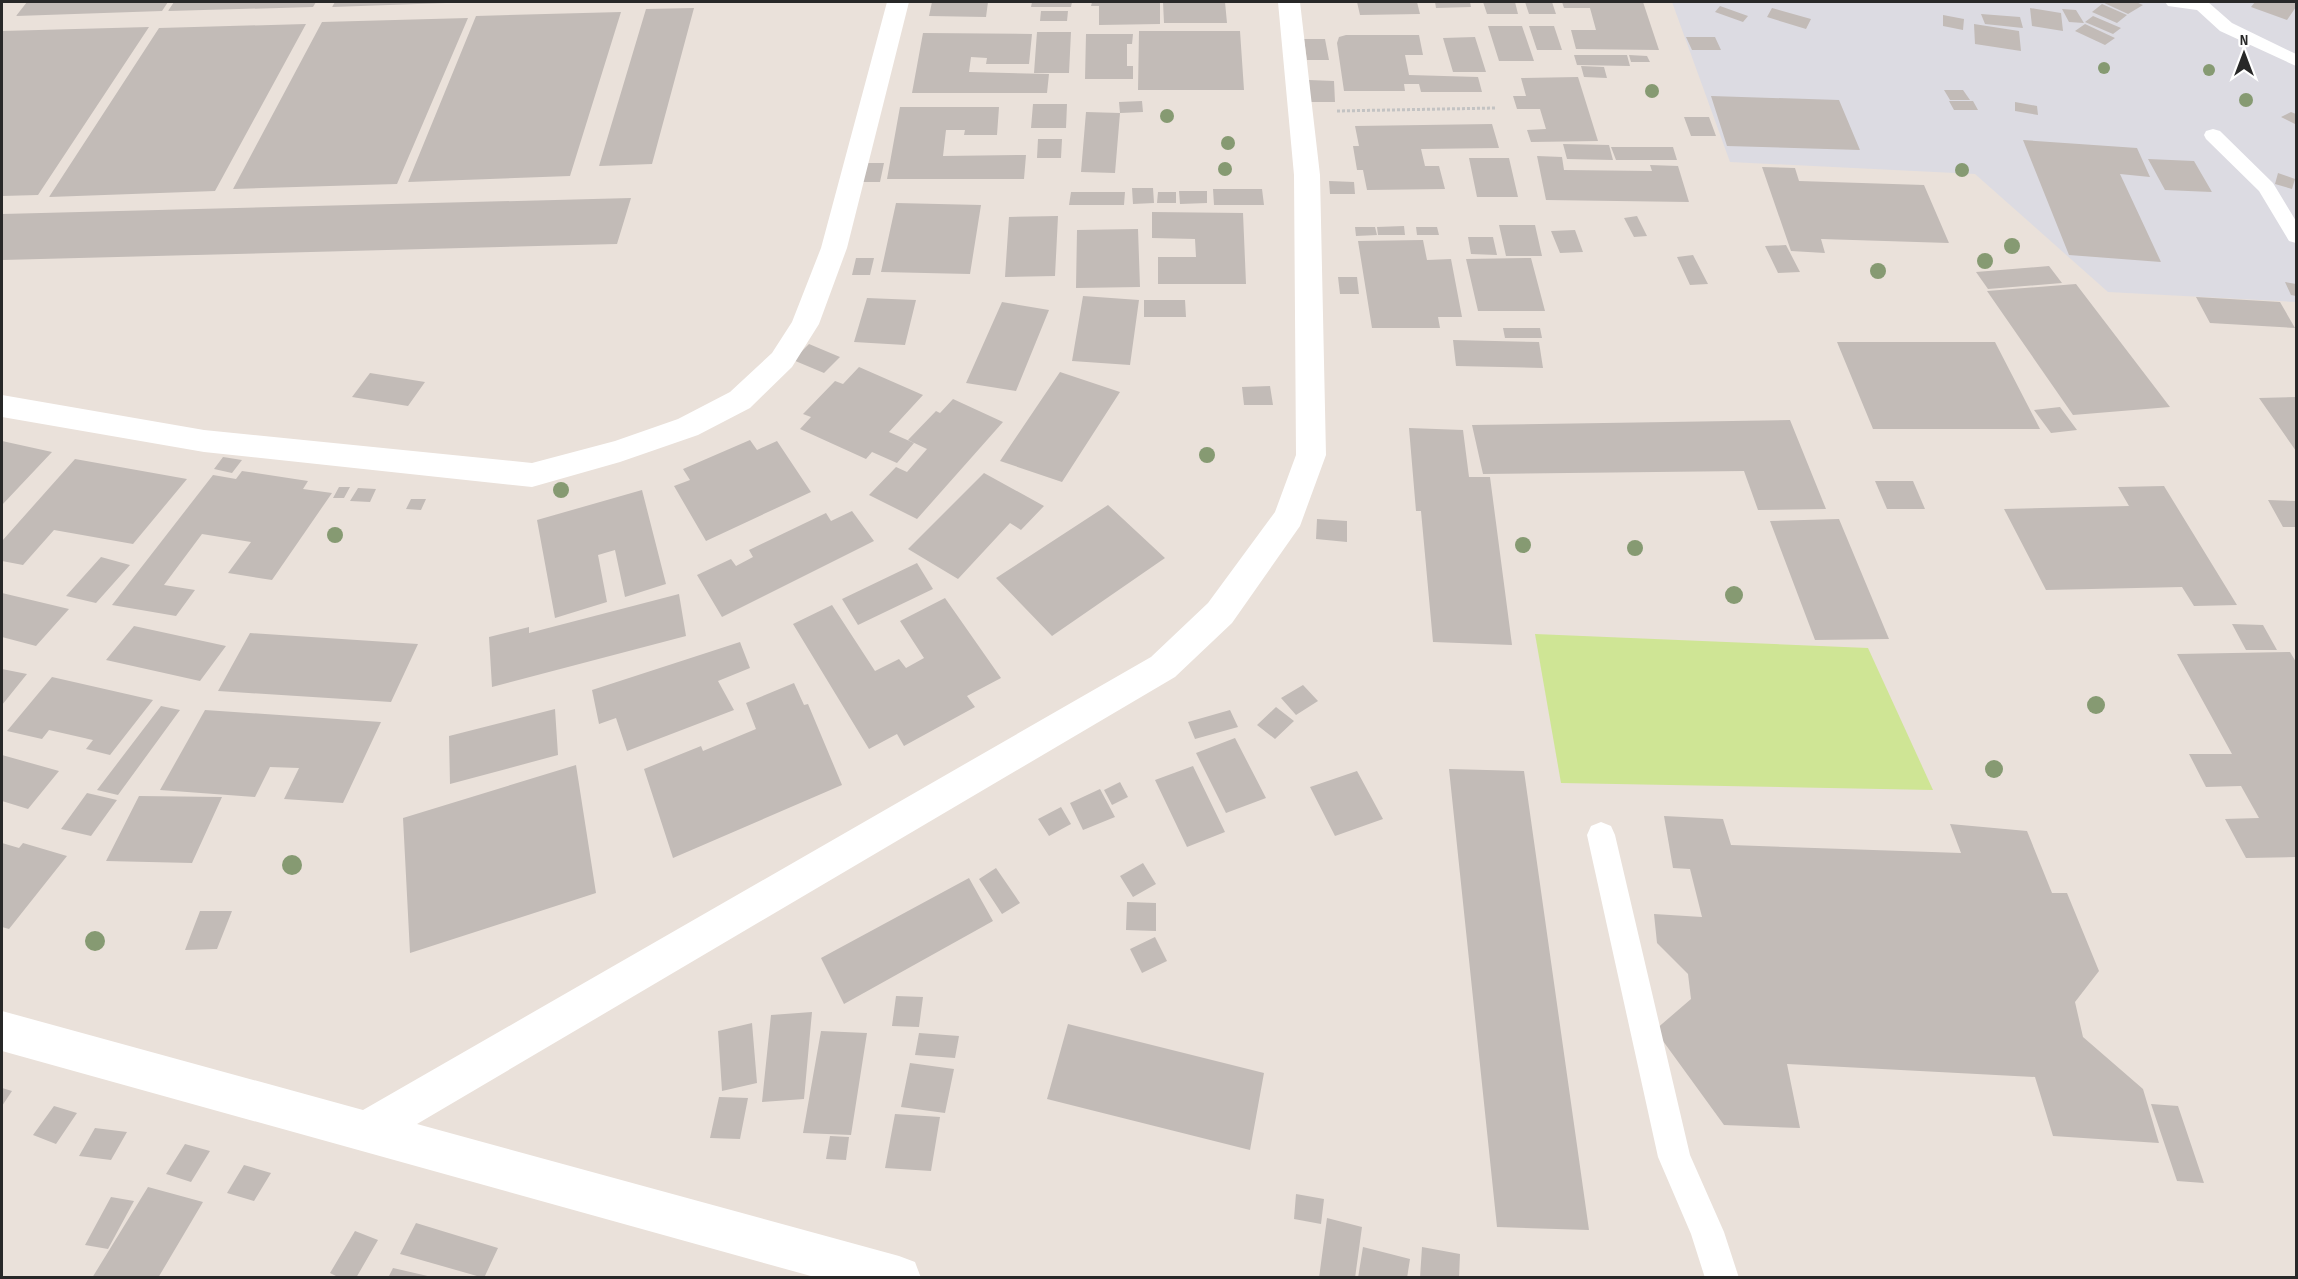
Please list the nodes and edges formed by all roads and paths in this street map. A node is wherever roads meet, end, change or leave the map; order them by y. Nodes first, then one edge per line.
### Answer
1 (898, 2) edge
2 (1289, 2) edge
3 (2174, 2) edge
4 (2198, 3) edge
5 (2296, 61) edge
6 (1495, 108) dead end
7 (1300, 112) junction
8 (2213, 135) dead end
9 (2296, 236) edge
10 (2, 406) edge
11 (1600, 835) dead end
12 (2, 1031) edge
13 (368, 1130) junction
14 (899, 1278) edge
15 (1722, 1278) edge

1 - 10 street
2 - 7 street
3 - 4 lane
4 - 5 lane
6 - 7 path
7 - 13 street
8 - 9 lane
11 - 15 lane
12 - 13 street
13 - 14 street

